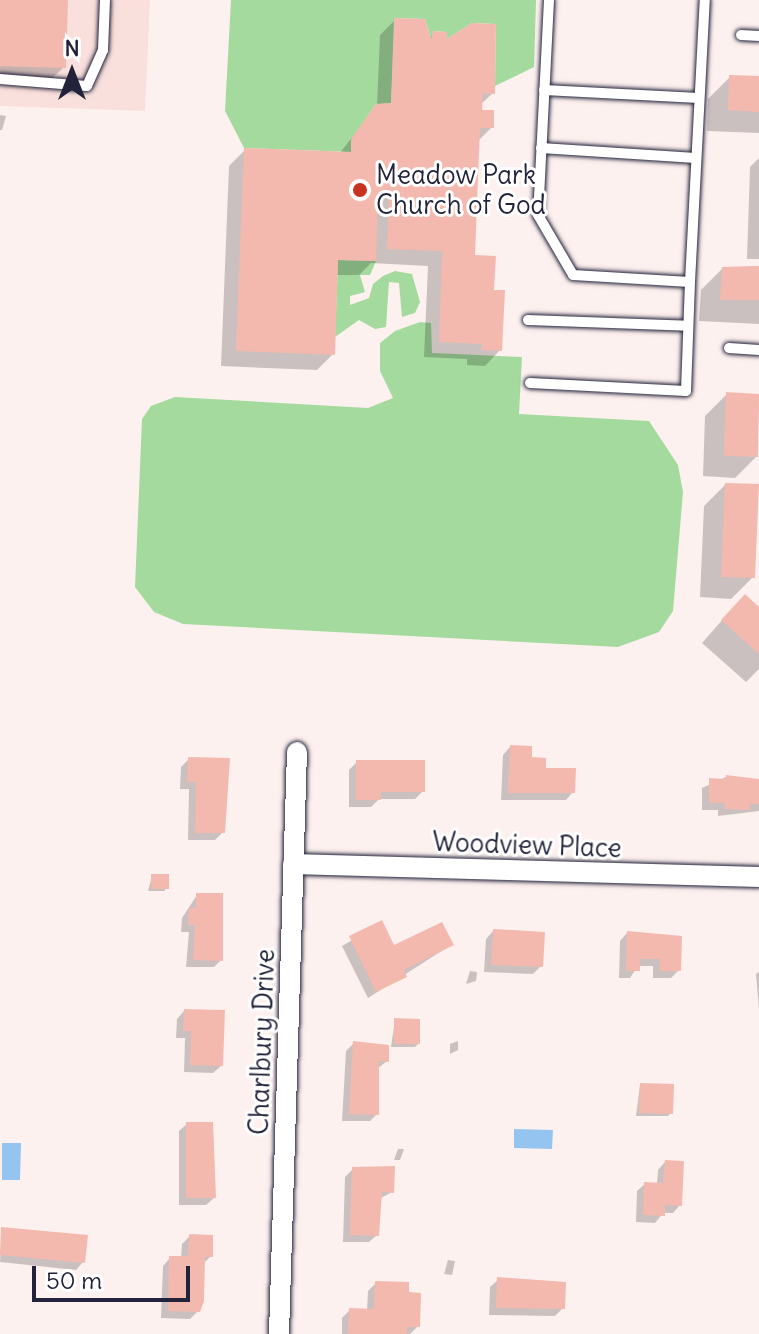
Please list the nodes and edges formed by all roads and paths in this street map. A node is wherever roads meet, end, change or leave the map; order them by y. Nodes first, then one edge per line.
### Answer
1 (105, 0) edge
2 (549, 0) edge
3 (705, 0) edge
4 (741, 35) dead end
5 (759, 36) edge
6 (0, 79) edge
7 (544, 90) junction
8 (699, 98) junction
9 (541, 148) junction
10 (696, 158) junction
11 (690, 282) junction
12 (528, 320) dead end
13 (688, 326) junction
14 (729, 348) dead end
15 (759, 350) edge
16 (530, 383) dead end
17 (297, 752) dead end
18 (293, 864) junction
19 (759, 877) edge
20 (279, 1334) edge

1 - 6 lane
2 - 7 lane
3 - 8 lane
4 - 5 lane
7 - 8 lane
7 - 9 lane
8 - 10 lane
9 - 10 lane
9 - 11 lane
10 - 11 lane
11 - 13 lane
12 - 13 lane
13 - 16 lane
14 - 15 lane
17 - 18 street, Charlbury Drive
18 - 19 street, Woodview Place
18 - 20 street, Charlbury Drive

